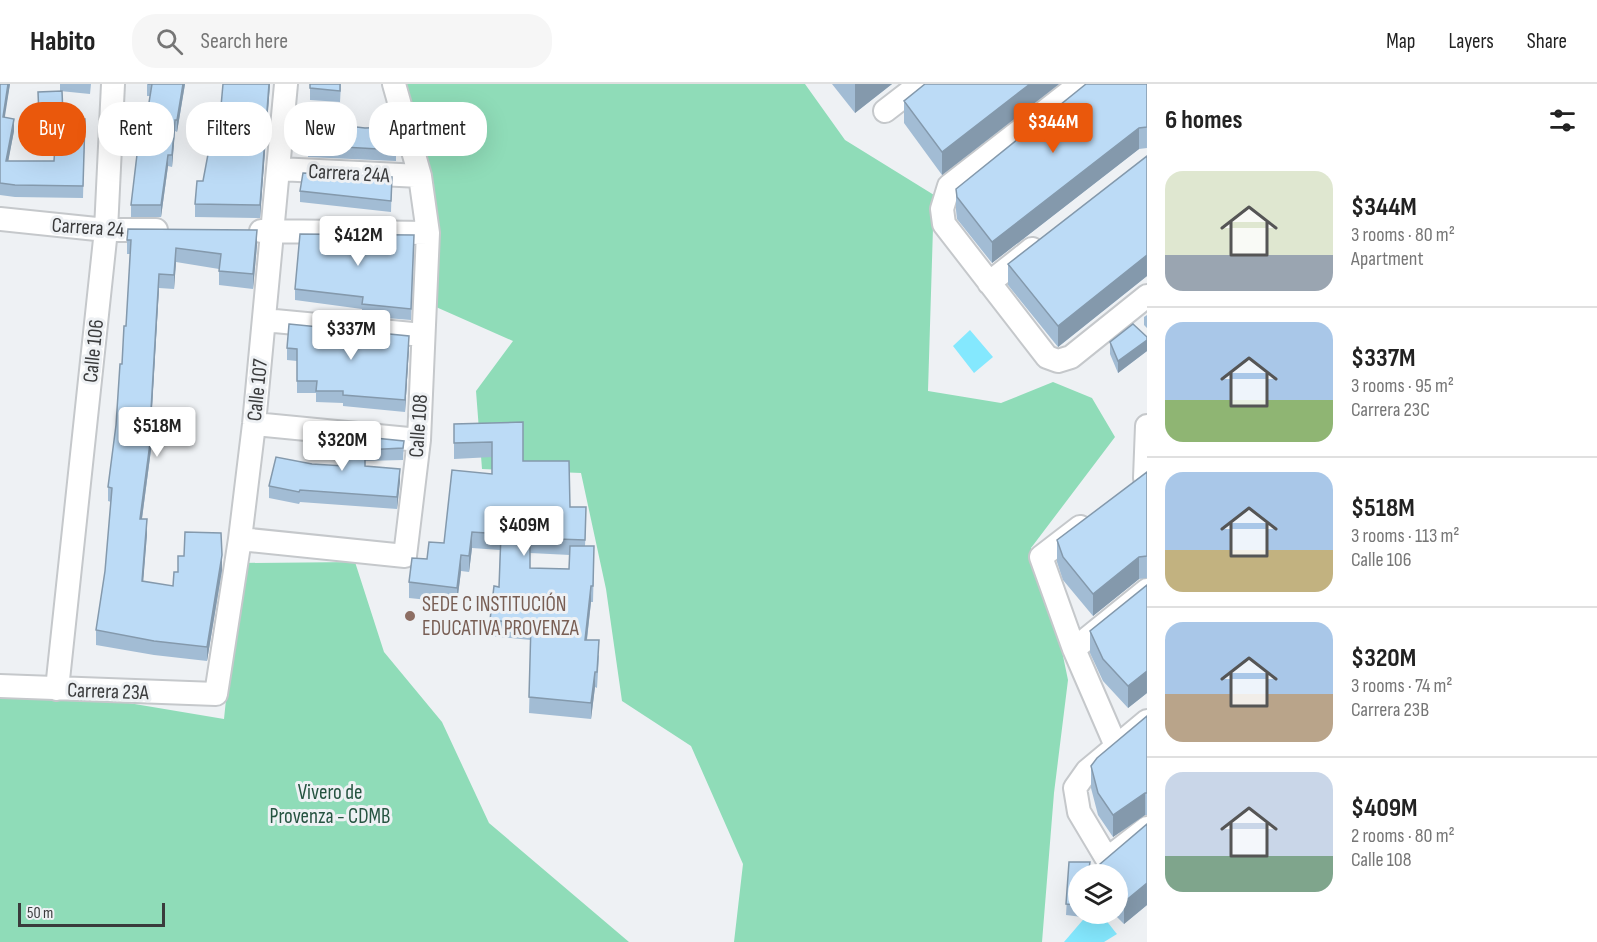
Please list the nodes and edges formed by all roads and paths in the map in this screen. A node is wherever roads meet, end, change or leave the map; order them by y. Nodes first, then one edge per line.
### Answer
1 (113, 84) edge
2 (286, 84) edge
3 (394, 84) edge
4 (920, 84) edge
5 (1080, 84) edge
6 (885, 111) dead end
7 (278, 169) junction
8 (420, 176) junction
9 (0, 219) edge
10 (106, 230) junction
11 (173, 230) edge
12 (241, 231) edge
13 (274, 231) junction
14 (428, 233) junction
15 (1045, 239) edge
16 (989, 282) junction
17 (1147, 296) edge
18 (264, 320) junction
19 (423, 335) junction
20 (254, 424) junction
21 (1147, 426) edge
22 (418, 440) junction
23 (1146, 477) edge
24 (1126, 492) edge
25 (1098, 514) edge
26 (240, 539) junction
27 (1147, 590) edge
28 (1074, 649) junction
29 (0, 686) edge
30 (57, 689) junction
31 (216, 694) joint
32 (1147, 721) edge
33 (1116, 746) junction
34 (1147, 828) edge

1 - 10 street, Calle 106
2 - 7 street, Calle 107
3 - 8 street, Calle 108
4 - 6 street
5 - 16 street
7 - 8 street, Carrera 24A
7 - 13 street, Calle 107
8 - 14 street, Calle 108
9 - 10 street, Carrera 24
10 - 11 street, Carrera 24
10 - 30 street, Calle 106
12 - 13 street
13 - 14 street
13 - 18 street, Calle 107
14 - 19 street, Calle 108
15 - 16 street
16 - 17 street
18 - 19 street
18 - 20 street, Calle 107
19 - 22 street, Calle 108
20 - 22 street
20 - 26 street, Calle 107
21 - 23 street
22 - 26 street, Calle 108
23 - 24 street
25 - 28 street
26 - 31 street, Calle 107
27 - 28 street
28 - 33 street
29 - 30 street, Carrera 23A
30 - 31 street, Carrera 23A
32 - 33 street
33 - 34 street

